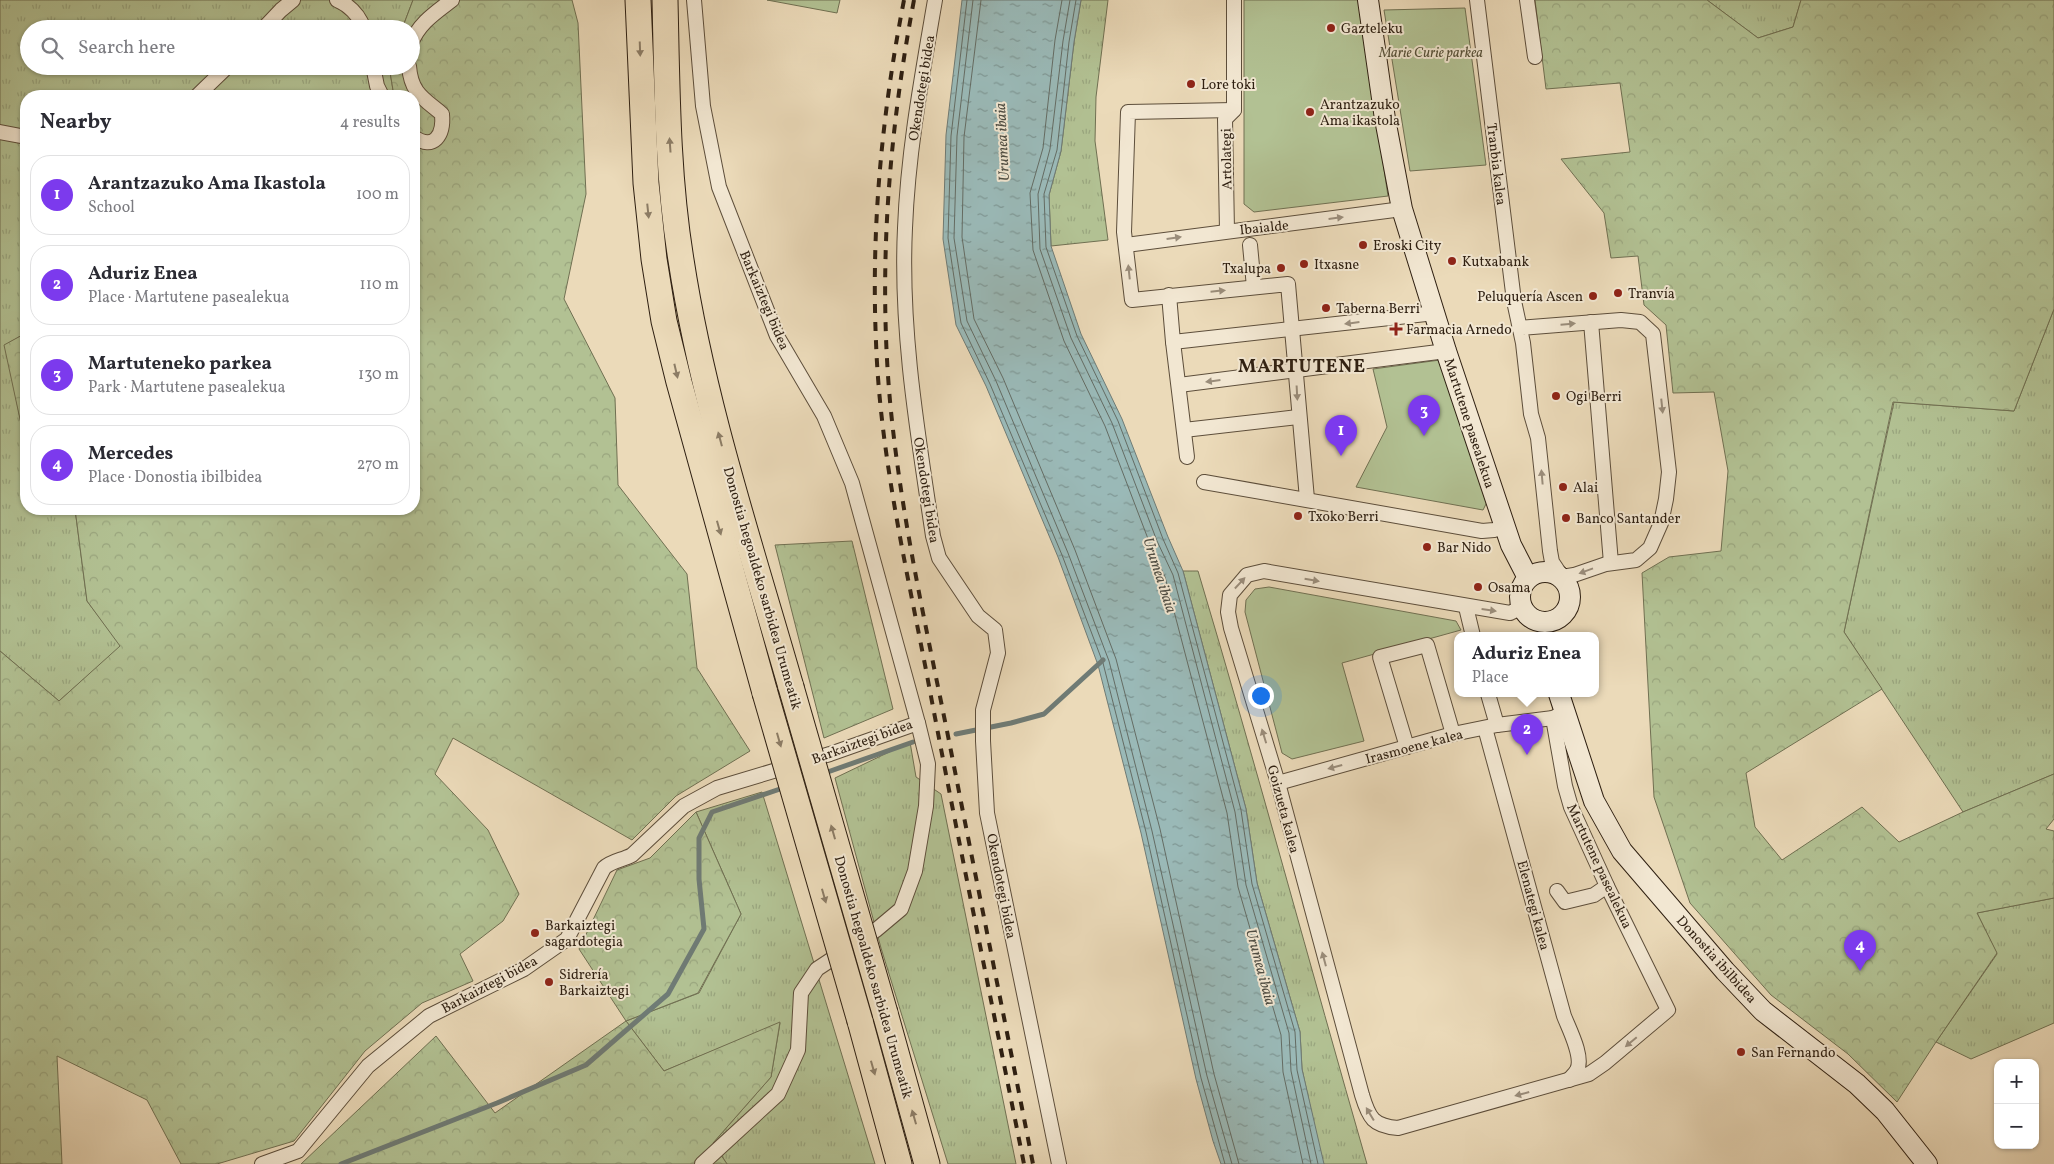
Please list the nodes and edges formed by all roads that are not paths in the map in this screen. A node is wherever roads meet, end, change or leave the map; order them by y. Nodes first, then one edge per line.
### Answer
1 (293, 0) edge
2 (337, 0) edge
3 (452, 0) edge
4 (638, 0) edge
5 (665, 0) edge
6 (694, 0) edge
7 (934, 0) edge
8 (1234, 0) edge
9 (1368, 0) edge
10 (1477, 0) edge
11 (1527, 0) edge
12 (271, 20) edge
13 (360, 20) edge
14 (420, 27) edge
15 (1535, 57) dead end
16 (219, 75) edge
17 (374, 75) edge
18 (410, 75) edge
19 (203, 90) edge
20 (379, 90) edge
21 (414, 90) edge
22 (420, 95) edge
23 (1234, 110) junction
24 (0, 132) edge
25 (20, 136) edge
26 (420, 141) edge
27 (1402, 209) junction
28 (1227, 231) junction
29 (1126, 245) junction
30 (1250, 245) dead end
31 (1254, 287) junction
32 (1170, 295) junction
33 (1435, 313) junction
34 (1591, 322) junction
35 (1519, 328) junction
36 (1293, 330) junction
37 (1173, 342) junction
38 (1446, 351) junction
39 (1296, 371) junction
40 (1179, 385) junction
41 (1298, 417) junction
42 (1184, 430) junction
43 (1188, 457) dead end
44 (1204, 482) dead end
45 (1307, 499) junction
46 (1505, 526) junction
47 (1611, 563) junction
48 (1562, 577) junction
49 (1528, 578) junction
50 (1466, 607) junction
51 (1525, 612) junction
52 (1553, 628) edge
53 (1472, 632) edge
54 (1536, 632) edge
55 (1488, 697) edge
56 (1559, 708) edge
57 (918, 723) junction
58 (1491, 726) junction
59 (1453, 734) junction
60 (1407, 748) junction
61 (1278, 783) junction
62 (1607, 886) junction
63 (1557, 891) dead end
64 (1569, 1080) junction
65 (262, 1164) edge
66 (702, 1164) edge
67 (899, 1164) edge
68 (927, 1164) edge
69 (1059, 1164) edge
70 (1927, 1164) edge

1 - 12 street
2 - 13 street
3 - 14 street
4 -> 67 highway, Donostia hegoaldeko sarbidea Urumeatik, bridge
68 -> 5 highway, Donostia hegoaldeko sarbidea Urumeatik, bridge
6 - 57 street, Barkaiztegi bidea
7 - 69 street, Okendotegi bidea
8 - 23 street, Artolategi
9 - 27 main road, Martutene pasealekua
10 - 35 street, Tranbia kalea
11 - 15 street
16 - 19 street
17 - 20 street
18 - 21 street
22 - 26 street
23 - 28 street, Artolategi
23 - 29 street
24 - 25 street
28 -> 27 street, Ibaialde
27 - 33 main road, Martutene pasealekua
29 -> 28 street, Ibaialde
32 -> 29 street
30 - 31 street
32 -> 31 street
31 - 36 street
32 - 37 street
33 -> 36 street
33 - 38 main road, Martutene pasealekua
35 -> 34 street
34 - 47 street
34 -> 47 street
48 -> 35 street, Tranbia kalea
36 - 37 street
36 - 39 street
37 - 40 street
38 - 39 street
38 - 46 main road, Martutene pasealekua
39 -> 40 street
39 -> 41 street
40 - 42 street
41 - 42 street
41 - 45 street
42 - 43 street
44 - 45 street
45 - 46 street
46 - 49 main road, Martutene pasealekua
47 -> 48 street
48 - 49 main road
48 - 52 main road
49 - 51 main road
50 -> 51 street, Goizueta kalea
50 - 53 street
61 -> 50 street, Goizueta kalea
51 - 52 main road
51 - 54 main road
55 - 58 street
56 - 58 street, Irasmoene kalea
56 - 62 street, Martutene pasealekua
56 - 70 main road, Donostia ibilbidea
57 - 65 street, Barkaiztegi bidea
57 - 66 street
58 - 59 street, Irasmoene kalea
58 - 64 street, Elenategi kalea
59 - 60 street, Irasmoene kalea
59 - 60 street
60 -> 61 street, Irasmoene kalea
64 -> 61 street, Goizueta kalea
62 - 63 street
62 -> 64 street, Martutene pasealekua

